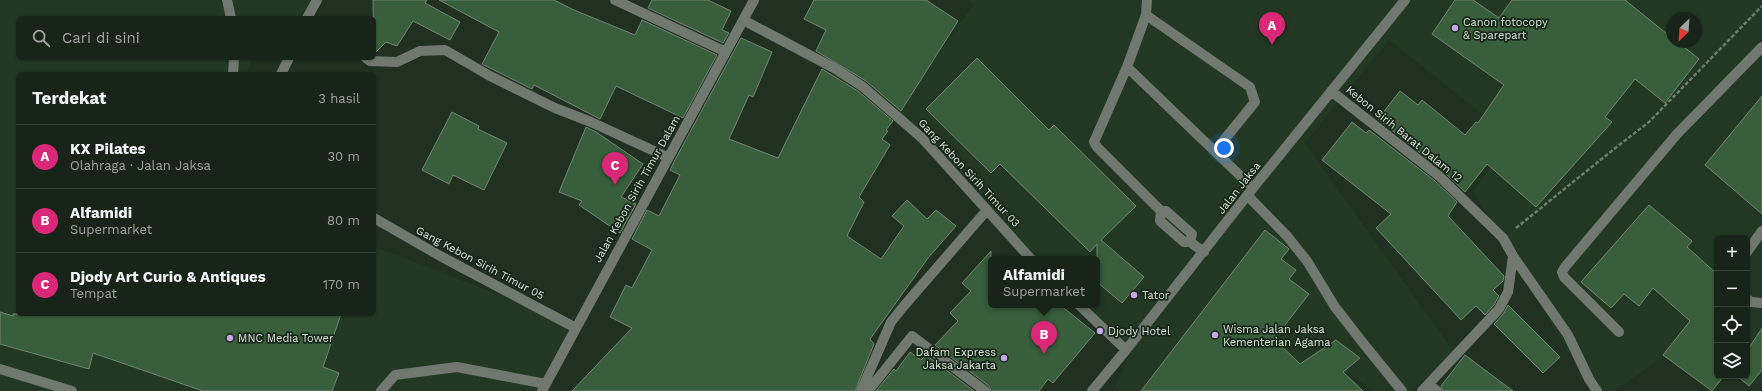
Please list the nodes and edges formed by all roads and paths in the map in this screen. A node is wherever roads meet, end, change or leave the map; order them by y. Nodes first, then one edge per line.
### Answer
1 (227, 0) edge
2 (317, 0) edge
3 (616, 0) edge
4 (754, 0) edge
5 (1147, 0) edge
6 (1405, 0) edge
7 (636, 4) edge
8 (1762, 6) edge
9 (1146, 15) junction
10 (231, 16) edge
11 (309, 16) edge
12 (743, 20) junction
13 (1762, 47) edge
14 (726, 52) junction
15 (234, 60) edge
16 (288, 60) edge
17 (369, 60) edge
18 (1127, 67) junction
19 (233, 72) edge
20 (282, 72) edge
21 (1331, 91) junction
22 (1215, 151) junction
23 (667, 157) junction
24 (1251, 192) junction
25 (987, 210) junction
26 (376, 219) edge
27 (1762, 231) edge
28 (1503, 238) junction
29 (1750, 248) edge
30 (1204, 252) junction
31 (1029, 256) edge
32 (1513, 256) junction
33 (1750, 301) edge
34 (1762, 303) edge
35 (1082, 308) edge
36 (576, 328) junction
37 (1619, 332) dead end
38 (1126, 350) junction
39 (0, 369) edge
40 (1425, 387) edge
41 (544, 388) edge
42 (72, 391) edge
43 (381, 391) edge
44 (861, 391) edge
45 (868, 391) edge
46 (985, 391) edge
47 (1092, 391) edge
48 (1402, 391) edge
49 (1437, 391) edge
50 (1598, 391) edge

1 - 10 street
2 - 11 street
3 - 7 street
4 - 12 street, Jalan Kebon Sirih Timur Dalam
5 - 9 street
6 - 21 street, Jalan Jaksa
7 - 14 street
8 - 28 path
9 - 18 street
9 - 22 street
12 - 14 street, Jalan Kebon Sirih Timur Dalam
12 - 25 street, Gang Kebon Sirih Timur 03
13 - 37 street
14 - 23 street, Jalan Kebon Sirih Timur Dalam
15 - 19 street
16 - 20 street
17 - 23 street
18 - 22 street
18 - 30 street
21 - 24 street, Jalan Jaksa
21 - 28 street, Kebon Sirih Barat Dalam 12
22 - 24 street
23 - 36 street, Jalan Kebon Sirih Timur Dalam
24 - 30 street, Jalan Jaksa
24 - 48 street
25 - 31 street, Gang Kebon Sirih Timur 03
25 - 44 street
26 - 36 street, Gang Kebon Sirih Timur 05
27 - 29 street
28 - 32 street, Kebon Sirih Barat Dalam 12
30 - 38 street, Jalan Jaksa
32 - 40 street
32 - 50 street, Kebon Sirih Barat Dalam 12
33 - 34 street
35 - 38 street
36 - 41 street, Jalan Kebon Sirih Timur Dalam
38 - 47 street, Jalan Jaksa
39 - 42 street
40 - 49 street
41 - 43 street
45 - 46 street

